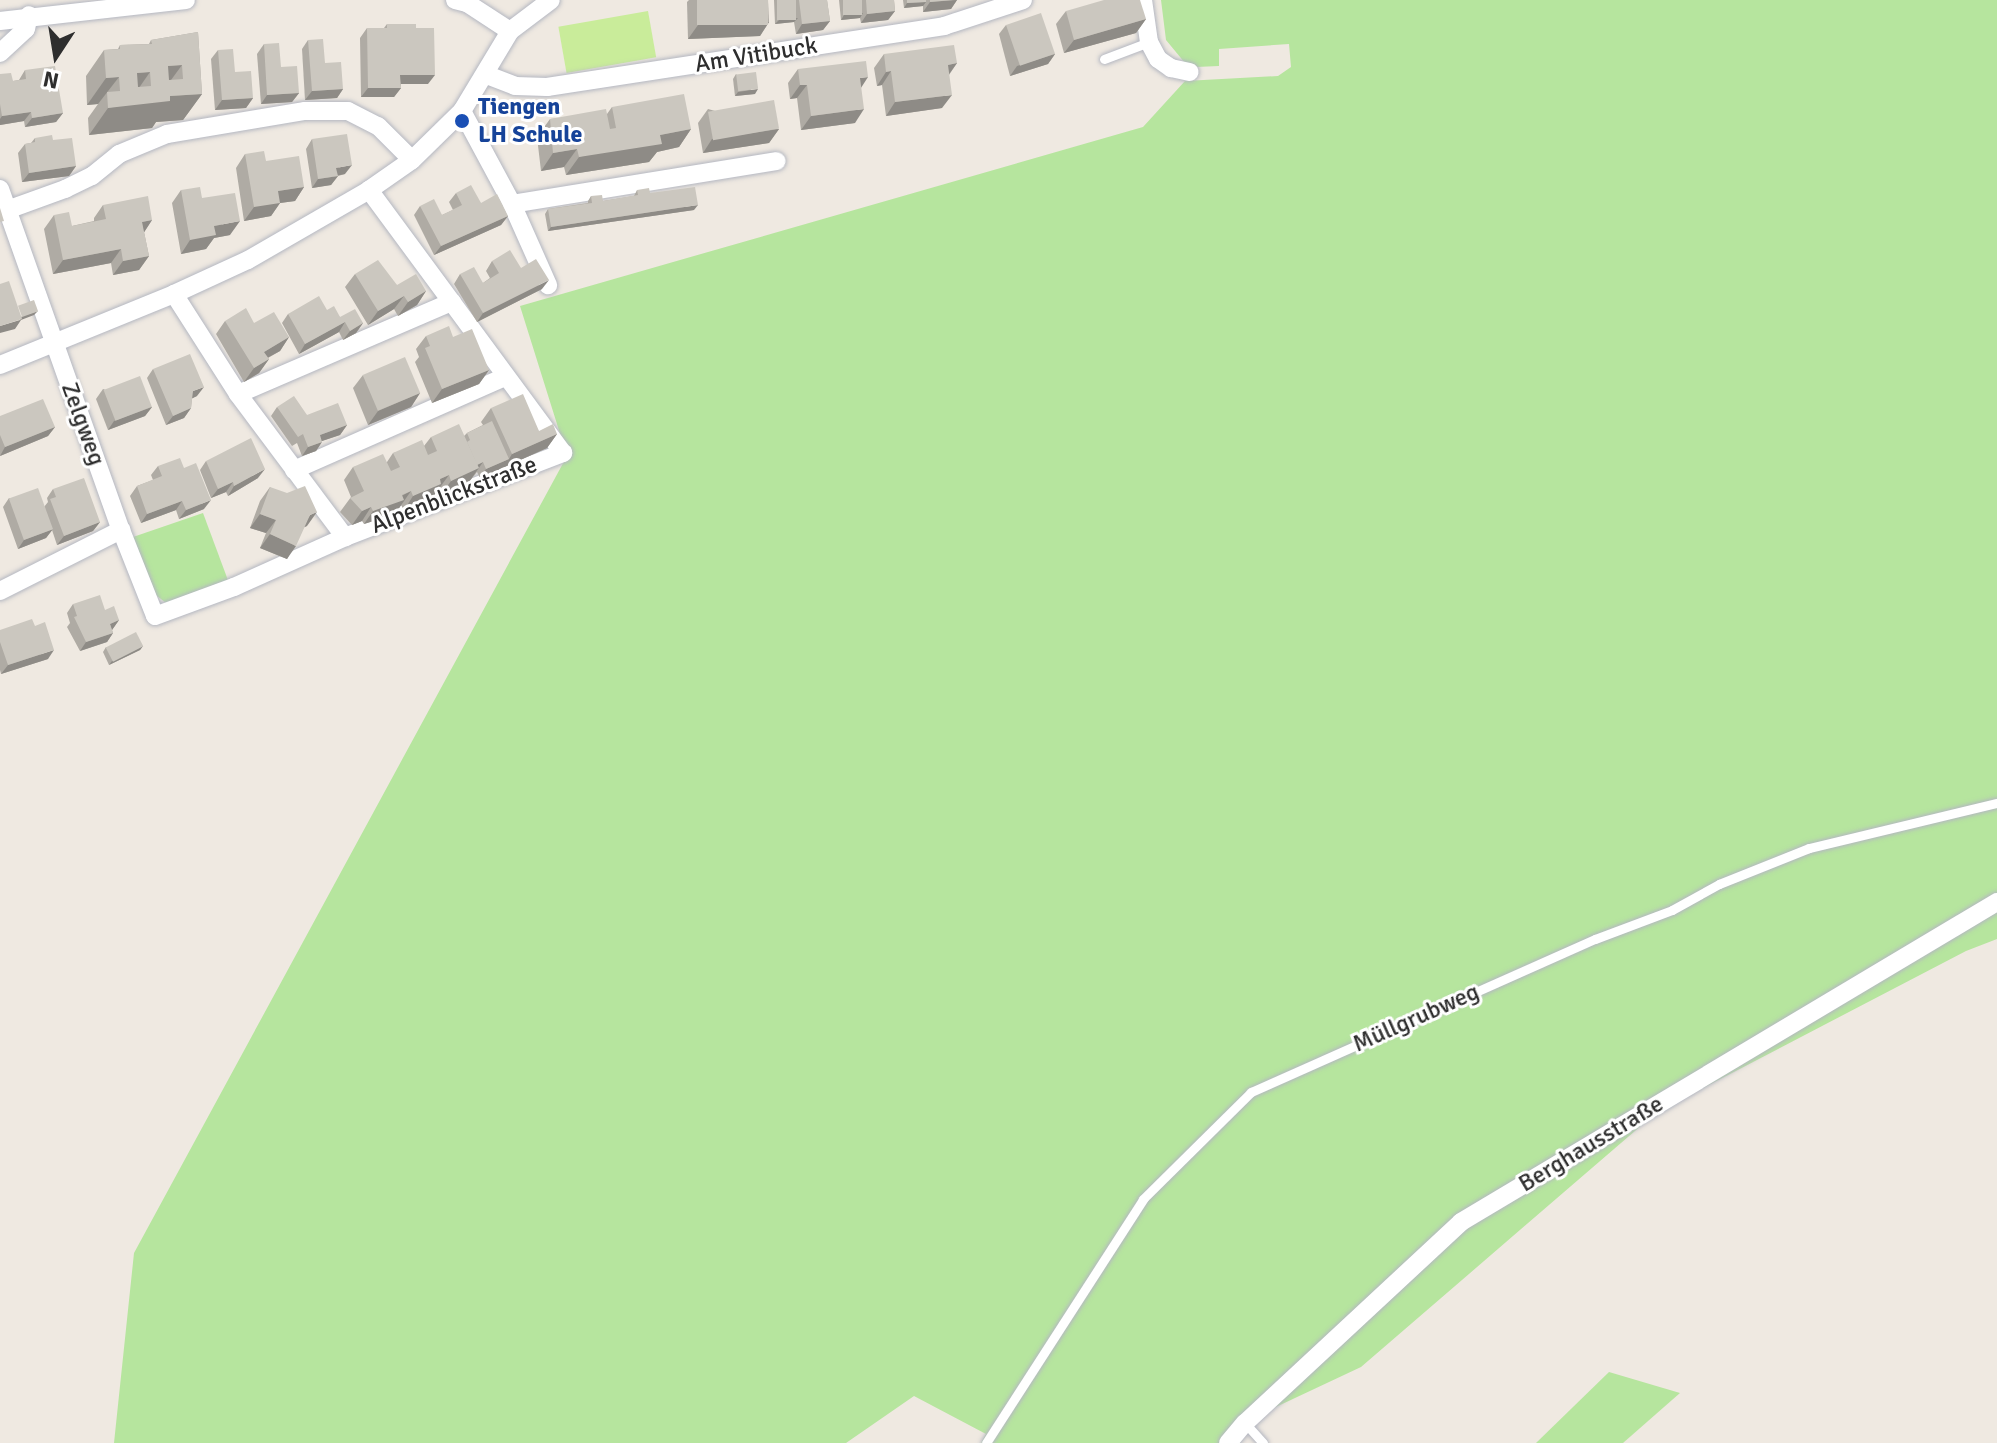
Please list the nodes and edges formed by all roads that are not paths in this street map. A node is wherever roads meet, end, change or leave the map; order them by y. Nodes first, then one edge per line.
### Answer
1 (186, 0) edge
2 (455, 0) edge
3 (551, 0) edge
4 (1023, 0) edge
5 (1143, 0) edge
6 (29, 15) junction
7 (0, 21) edge
8 (510, 31) junction
9 (1149, 42) junction
10 (0, 53) edge
11 (1104, 59) dead end
12 (1190, 72) dead end
13 (487, 75) junction
14 (462, 111) junction
15 (412, 160) junction
16 (777, 161) dead end
17 (0, 189) edge
18 (369, 190) junction
19 (512, 204) junction
20 (7, 210) junction
21 (548, 285) edge
22 (174, 294) junction
23 (452, 302) junction
24 (53, 342) junction
25 (0, 365) edge
26 (505, 377) junction
27 (238, 394) junction
28 (294, 470) junction
29 (121, 530) junction
30 (345, 537) junction
31 (0, 591) edge
32 (1997, 803) edge
33 (1997, 902) edge
34 (1245, 1423) junction
35 (986, 1443) edge
36 (1228, 1443) edge
37 (1263, 1443) edge

1 - 6 street
2 - 8 street
3 - 8 street
4 - 13 street, Am Vitibuck
5 - 9 street
6 - 7 street
6 - 10 street
8 - 13 street
9 - 11 lane
9 - 12 street
13 - 14 street
14 - 15 street
14 - 19 street
15 - 18 street
15 - 20 street
16 - 19 street
17 - 20 street, Zelgweg
18 - 22 street
18 - 23 street, Alpenblickstraße
19 - 21 street
20 - 24 street, Zelgweg
22 - 24 street
22 - 27 street, Alpenblickstraße
23 - 26 street, Alpenblickstraße
23 - 27 street
24 - 25 street
24 - 29 street, Zelgweg
26 - 28 street
26 - 30 street, Alpenblickstraße
27 - 28 street, Alpenblickstraße
28 - 30 street, Alpenblickstraße
29 - 30 street, Alpenblickstraße
29 - 31 street
32 - 35 lane, Müllgrubweg
33 - 34 street, Berghausstraße
34 - 36 street, Berghausstraße
34 - 37 lane

